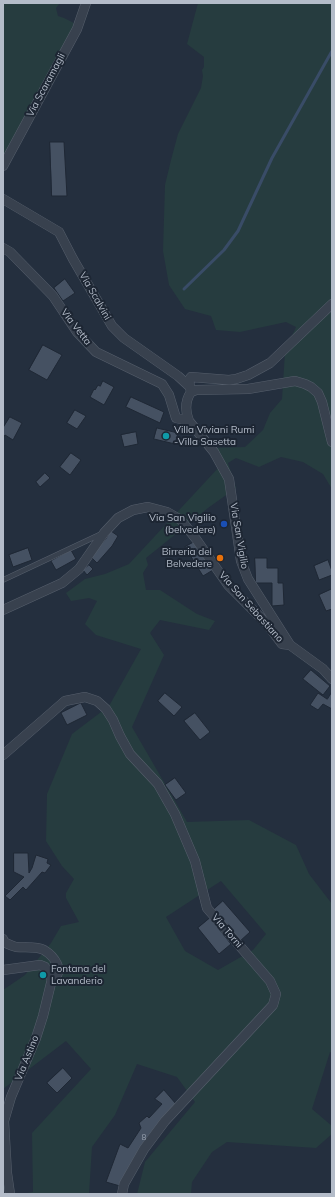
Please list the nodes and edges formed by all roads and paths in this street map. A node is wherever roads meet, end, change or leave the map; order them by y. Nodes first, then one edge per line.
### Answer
1 (86, 3) edge
2 (3, 166) edge
3 (3, 199) edge
4 (3, 248) edge
5 (332, 304) edge
6 (190, 389) junction
7 (189, 421) junction
8 (332, 442) edge
9 (104, 533) junction
10 (3, 580) edge
11 (3, 610) edge
12 (290, 645) junction
13 (332, 679) edge
14 (3, 755) edge
15 (3, 939) edge
16 (3, 970) edge
17 (52, 979) junction
18 (10, 1194) edge
19 (122, 1194) edge

1 - 2 street, Via Scaramagli
3 - 6 street, Via Scalvini
4 - 7 street, Via Vetta
5 - 6 street
6 - 7 street
6 - 8 street
7 - 12 street, Via San Vigilio
9 - 10 lane, Via San Sebastiano
9 - 11 street, Via San Sebastiano
9 - 12 street, Via San Sebastiano
12 - 13 street, Via San Vigilio
14 - 19 street, Via Torni
15 - 17 street, Via Astino
16 - 17 street
17 - 18 street, Via Astino

